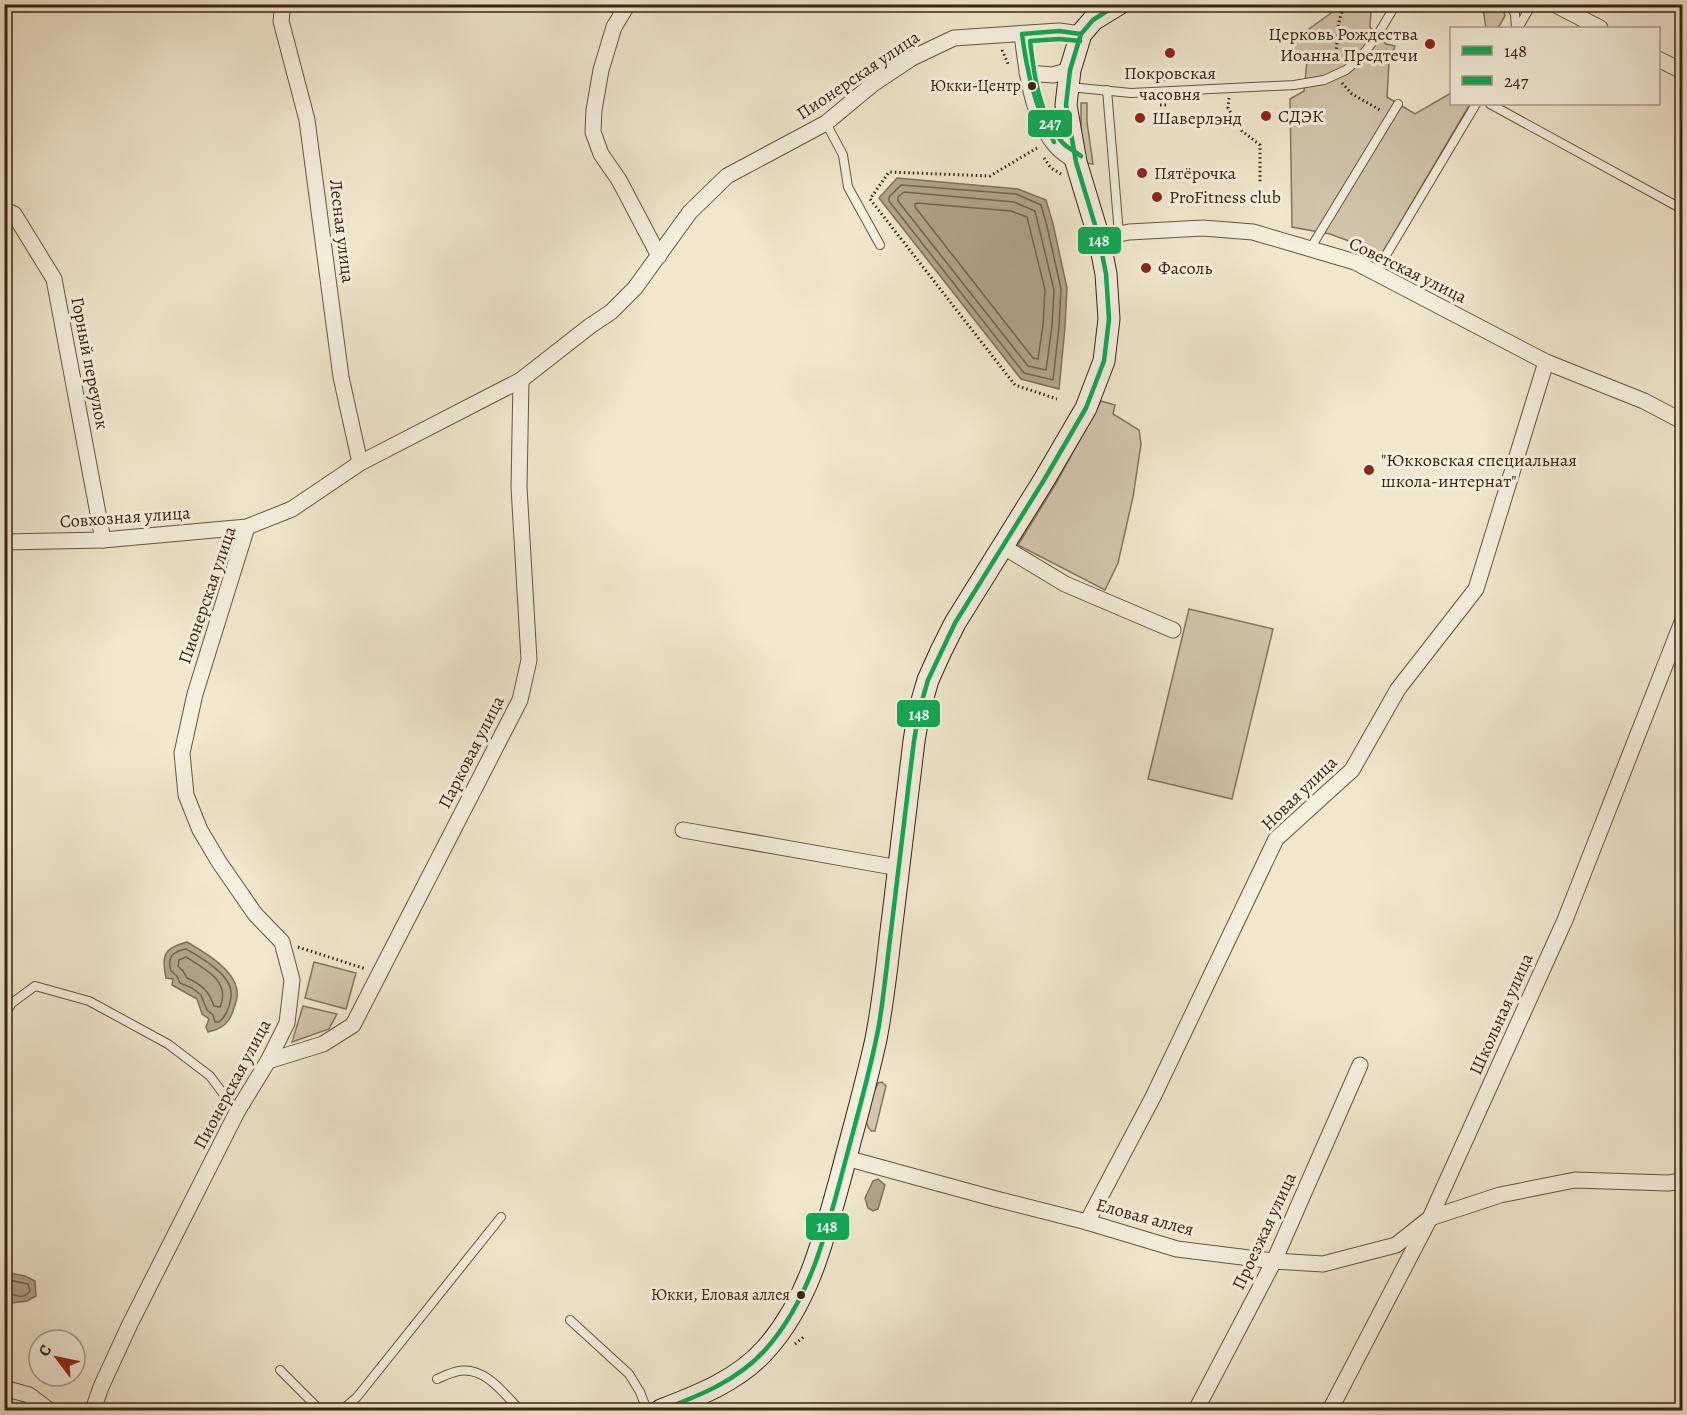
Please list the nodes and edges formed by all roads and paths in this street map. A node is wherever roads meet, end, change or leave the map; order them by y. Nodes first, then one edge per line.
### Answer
1 (283, 4) edge
2 (628, 4) edge
3 (1346, 4) edge
4 (1395, 4) edge
5 (1509, 4) edge
6 (1532, 4) edge
7 (1554, 4) edge
8 (1116, 5) edge
9 (1517, 27) edge
10 (1518, 27) edge
11 (1598, 27) edge
12 (1022, 34) junction
13 (1081, 34) junction
14 (1660, 60) edge
15 (1683, 71) edge
16 (1027, 73) junction
17 (1335, 75) junction
18 (1069, 78) junction
19 (1324, 80) junction
20 (1229, 87) junction
21 (1107, 90) junction
22 (1398, 104) dead end
23 (1475, 105) edge
24 (1492, 105) edge
25 (1391, 115) junction
26 (826, 123) junction
27 (1037, 148) dead end
28 (1076, 162) junction
29 (1260, 184) dead end
30 (1683, 209) edge
31 (4, 210) edge
32 (1109, 236) junction
33 (880, 245) dead end
34 (1310, 249) junction
35 (659, 256) junction
36 (1376, 272) junction
37 (1546, 362) junction
38 (521, 380) junction
39 (1057, 399) dead end
40 (1683, 421) edge
41 (360, 464) junction
42 (247, 527) junction
43 (103, 540) junction
44 (4, 542) edge
45 (1002, 546) junction
46 (1683, 622) edge
47 (1173, 630) dead end
48 (683, 830) dead end
49 (899, 868) junction
50 (282, 942) junction
51 (379, 973) junction
52 (8, 1001) edge
53 (4, 1016) edge
54 (268, 1061) junction
55 (1360, 1065) dead end
56 (237, 1112) junction
57 (846, 1158) junction
58 (1683, 1181) edge
59 (501, 1217) dead end
60 (1430, 1218) junction
61 (1087, 1222) junction
62 (1274, 1261) junction
63 (570, 1320) dead end
64 (280, 1370) dead end
65 (437, 1379) dead end
66 (4, 1388) edge
67 (49, 1410) edge
68 (93, 1410) edge
69 (320, 1410) edge
70 (342, 1410) edge
71 (520, 1410) edge
72 (647, 1410) edge
73 (661, 1410) edge
74 (1196, 1410) edge
75 (1330, 1410) edge

1 - 41 street, Лесная улица
2 - 35 street
3 - 19 path
4 - 17 lane
5 - 9 lane
6 - 10 lane
7 - 11 street
8 - 13 main road
12 - 13 street, Пионерская улица
12 - 16 street
12 - 26 street, Пионерская улица
13 - 18 main road
14 - 15 street
16 - 18 street
16 - 28 street
17 - 19 lane
17 - 25 path
18 - 21 lane
18 - 28 main road
19 - 20 lane
20 - 21 lane
20 - 29 path
21 - 32 lane
22 - 25 lane
23 - 36 lane
24 - 30 lane
25 - 34 lane
26 - 33 lane
26 - 35 street, Пионерская улица
27 - 39 path
28 - 32 main road
31 - 43 street, Горный переулок
32 - 34 street, Советская улица
32 - 45 main road
34 - 36 street, Советская улица
35 - 38 street, Пионерская улица
36 - 37 street, Советская улица
37 - 40 street, Советская улица
37 - 61 street, Новая улица
38 - 41 street, Пионерская улица
38 - 51 street, Парковая улица
41 - 42 street, Пионерская улица
42 - 43 street, Совхозная улица
42 - 50 street, Пионерская улица
43 - 44 street, Совхозная улица
45 - 47 street
45 - 49 main road
46 - 60 street, Школьная улица
48 - 49 street
49 - 57 main road
50 - 51 path
50 - 54 street, Пионерская улица
51 - 54 street, Парковая улица
52 - 53 lane
52 - 56 lane
54 - 56 street, Пионерская улица
55 - 62 street, Проезжая улица
56 - 68 street, Пионерская улица
57 - 61 street, Еловая аллея
57 - 73 main road
58 - 60 street
59 - 70 lane
60 - 62 street, Еловая аллея
60 - 75 street, Школьная улица
61 - 62 street, Еловая аллея
62 - 74 street, Проезжая улица
63 - 72 lane
64 - 69 lane
65 - 71 lane
66 - 67 street

